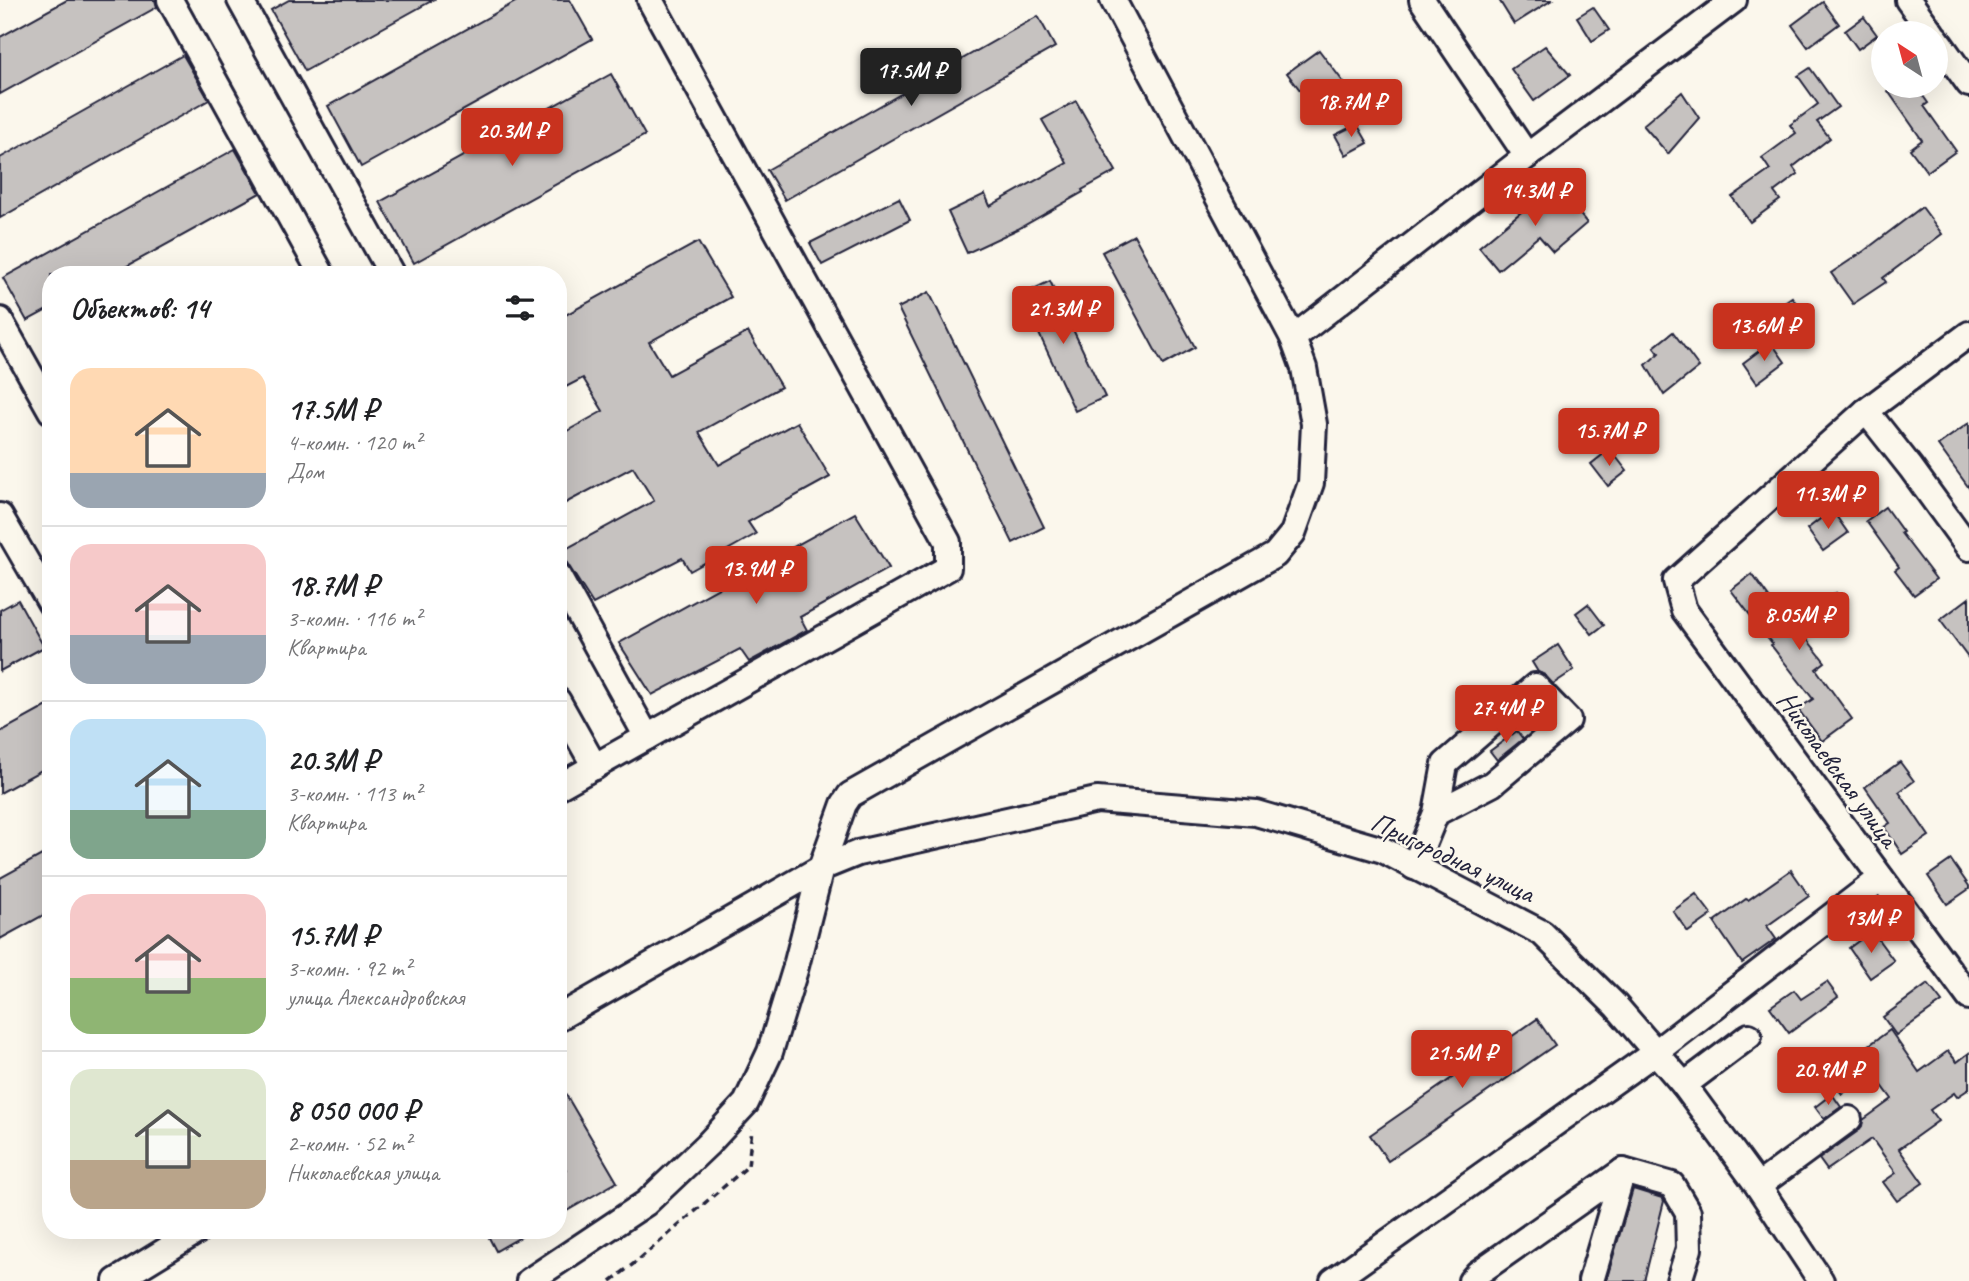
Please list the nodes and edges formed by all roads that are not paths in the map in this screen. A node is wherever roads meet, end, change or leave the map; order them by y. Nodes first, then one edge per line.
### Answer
1 (170, 0) edge
2 (240, 0) edge
3 (650, 0) edge
4 (1113, 0) edge
5 (1422, 0) edge
6 (1734, 0) edge
7 (1908, 0) edge
8 (1923, 21) edge
9 (1948, 55) edge
10 (1969, 84) edge
11 (1527, 156) junction
12 (317, 266) edge
13 (387, 266) edge
14 (0, 320) edge
15 (1969, 334) edge
16 (1293, 338) junction
17 (42, 395) edge
18 (1866, 411) junction
19 (0, 516) edge
20 (1969, 548) edge
21 (42, 588) edge
22 (567, 597) edge
23 (567, 717) edge
24 (647, 737) junction
25 (595, 767) junction
26 (567, 782) edge
27 (1436, 813) junction
28 (1415, 867) junction
29 (821, 868) junction
30 (1881, 878) junction
31 (1969, 997) edge
32 (567, 1013) edge
33 (1749, 1036) dead end
34 (1657, 1051) junction
35 (1684, 1085) junction
36 (1849, 1119) dead end
37 (1623, 1171) junction
38 (1758, 1186) junction
39 (184, 1239) edge
40 (1689, 1249) junction
41 (116, 1281) edge
42 (528, 1281) edge
43 (1333, 1281) edge
44 (1471, 1281) edge
45 (1591, 1281) edge
46 (1679, 1281) edge
47 (1699, 1281) edge
48 (1821, 1281) edge

1 - 12 street
2 - 13 street
3 - 24 street
4 - 16 street
5 - 11 street
6 - 11 street
7 - 8 street
9 - 10 street
11 - 16 street
14 - 17 street
15 - 18 street
16 - 29 street
18 - 20 street
18 - 30 street, Николаевская улица
19 - 21 street
22 - 24 street
23 - 25 street
24 - 25 street
25 - 26 street
27 - 27 street
27 - 28 street
28 - 29 street, Пригородная улица
28 - 34 street, Пригородная улица
29 - 32 street, Пригородная улица
29 - 42 street
30 - 31 street, Николаевская улица
30 - 34 street
33 - 35 street
34 - 35 street, Пригородная улица
34 - 43 street
35 - 38 street, Пригородная улица
36 - 38 street
37 - 40 street
37 - 44 street
37 - 45 street
38 - 48 street, Пригородная улица
39 - 41 street
40 - 46 street
40 - 47 street

